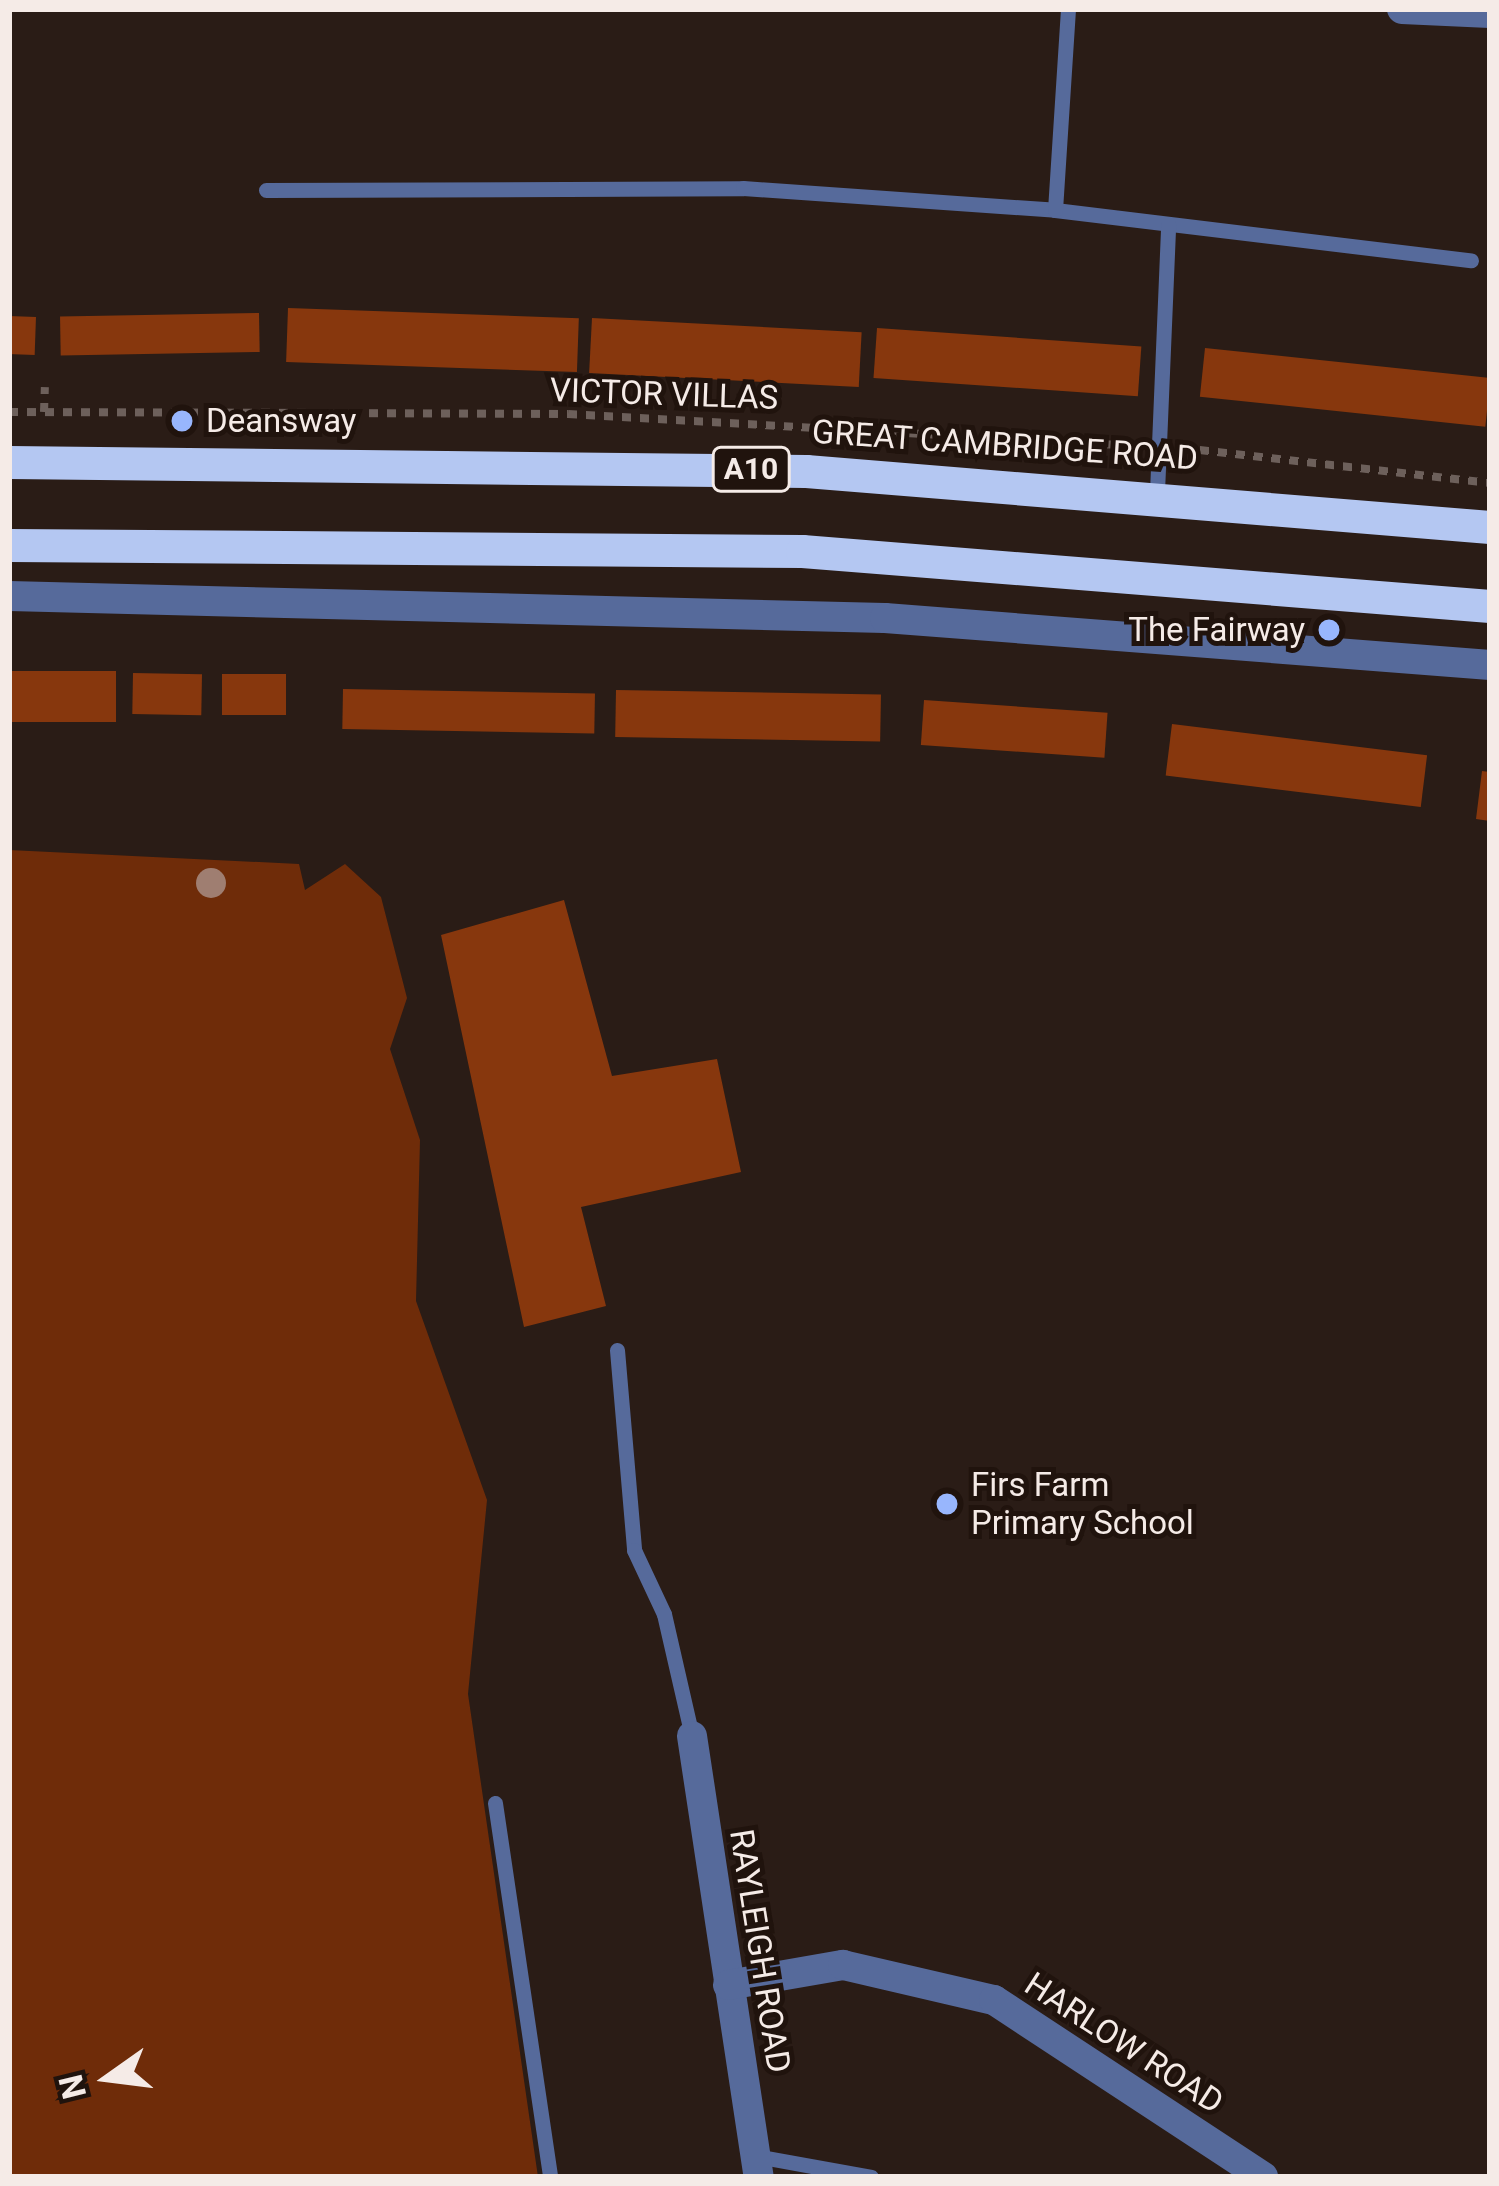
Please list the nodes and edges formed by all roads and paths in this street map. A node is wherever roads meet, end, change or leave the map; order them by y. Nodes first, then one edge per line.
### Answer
1 (1068, 9) edge
2 (1402, 9) edge
3 (1474, 12) edge
4 (266, 190) dead end
5 (1054, 210) junction
6 (1168, 224) junction
7 (1472, 260) dead end
8 (45, 387) dead end
9 (9, 412) edge
10 (44, 412) junction
11 (1161, 447) junction
12 (9, 462) edge
13 (1490, 483) edge
14 (1156, 493) junction
15 (1490, 527) edge
16 (320, 542) junction
17 (9, 545) edge
18 (9, 596) edge
19 (320, 596) junction
20 (1490, 606) edge
21 (1490, 665) edge
22 (617, 1350) dead end
23 (692, 1736) joint
24 (494, 1803) dead end
25 (728, 1985) junction
26 (757, 2166) edge
27 (550, 2177) edge
28 (871, 2177) edge
29 (1263, 2177) edge

1 - 5 lane
2 - 3 street
4 - 5 lane
5 - 6 lane
6 - 7 lane
6 - 11 lane
8 - 10 path
9 - 10 path, VICTOR VILLAS
10 - 11 path, VICTOR VILLAS
11 - 13 path, VICTOR VILLAS
11 - 14 lane
12 - 14 highway, GREAT CAMBRIDGE ROAD / A10
14 - 15 highway, GREAT CAMBRIDGE ROAD / A10
16 - 17 highway
16 - 19 street
16 - 20 highway
18 - 19 street
19 - 21 street
22 - 23 lane
23 - 25 street, RAYLEIGH ROAD
24 - 27 lane
25 - 26 street, RAYLEIGH ROAD
25 - 29 street, HARLOW ROAD
26 - 28 lane

